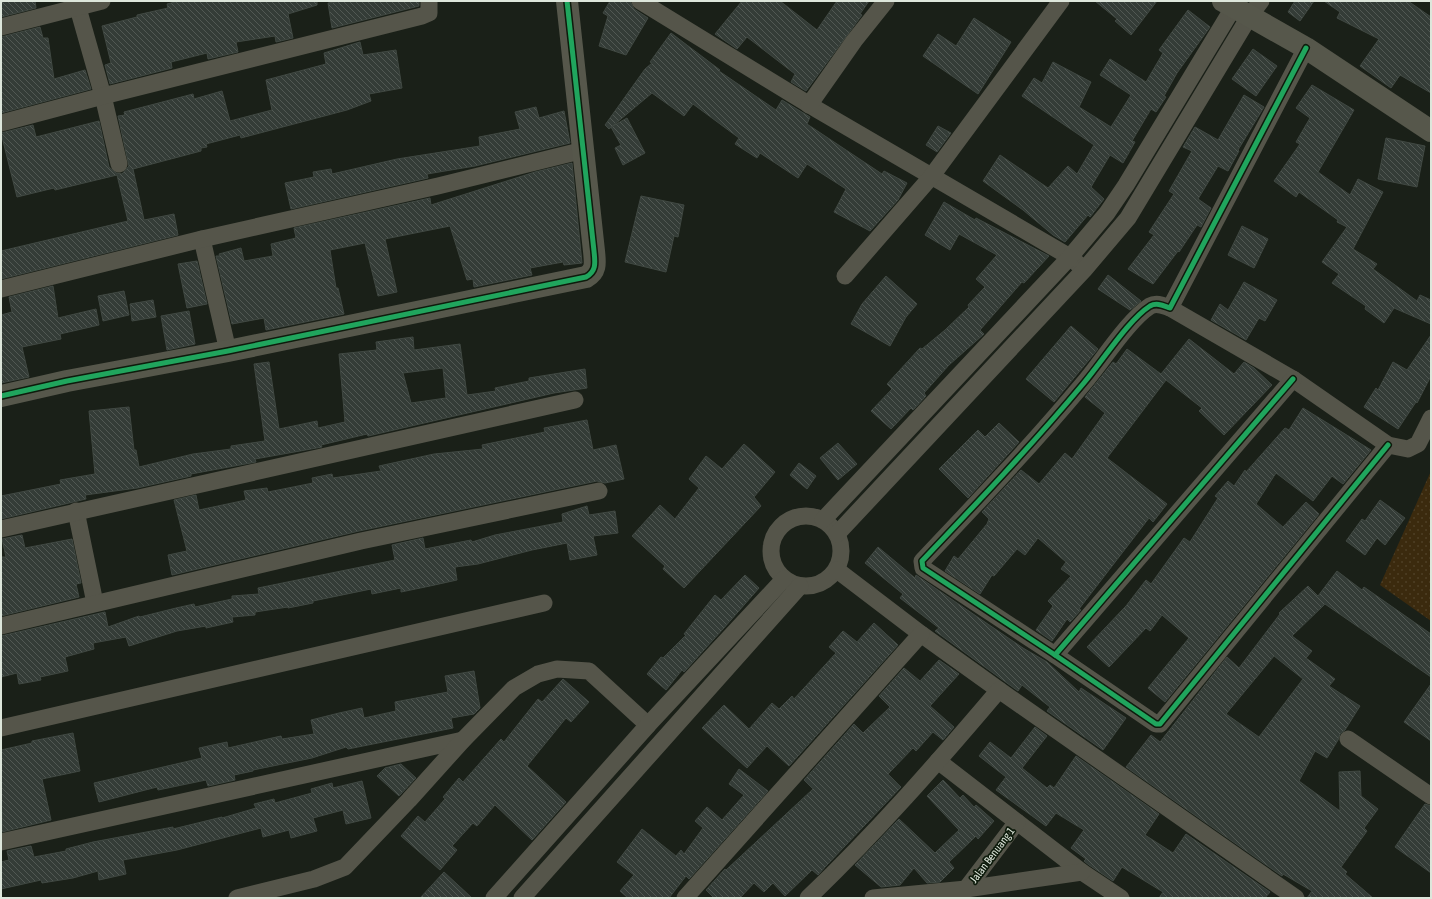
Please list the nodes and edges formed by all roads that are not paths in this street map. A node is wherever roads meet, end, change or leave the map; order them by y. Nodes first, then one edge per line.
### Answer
1 (102, 1) edge
2 (429, 1) edge
3 (567, 1) edge
4 (640, 1) edge
5 (886, 1) edge
6 (1061, 1) edge
7 (76, 4) edge
8 (1241, 7) edge
9 (1, 27) edge
10 (1306, 48) junction
11 (103, 96) junction
12 (809, 105) junction
13 (1, 123) edge
14 (1431, 131) edge
15 (584, 150) junction
16 (119, 164) dead end
17 (931, 177) junction
18 (202, 239) junction
19 (1070, 257) junction
20 (1084, 270) junction
21 (845, 276) dead end
22 (1, 289) edge
23 (1170, 308) junction
24 (228, 351) junction
25 (1293, 379) junction
26 (1, 396) edge
27 (575, 400) dead end
28 (1431, 418) edge
29 (1388, 445) junction
30 (599, 491) dead end
31 (76, 511) junction
32 (824, 520) junction
33 (1, 529) edge
34 (837, 534) junction
35 (837, 570) junction
36 (784, 579) junction
37 (800, 586) junction
38 (96, 603) junction
39 (544, 603) dead end
40 (1, 626) edge
41 (921, 634) junction
42 (1055, 655) junction
43 (999, 690) junction
44 (648, 725) junction
45 (1, 728) edge
46 (1348, 739) dead end
47 (463, 740) junction
48 (938, 761) junction
49 (1431, 796) edge
50 (1017, 822) junction
51 (1, 842) edge
52 (1082, 872) junction
53 (966, 889) junction
54 (237, 898) edge
55 (494, 898) edge
56 (522, 898) edge
57 (685, 898) edge
58 (808, 898) edge
59 (873, 898) edge
60 (1121, 898) edge
61 (1296, 898) edge

1 - 7 street
2 - 11 street
3 - 15 street
4 - 12 street
5 - 12 street
6 - 17 street
7 - 9 street
7 - 11 street
8 - 10 street
8 - 19 street
8 - 20 street
10 - 14 street
10 - 23 street
11 - 13 street
11 - 16 street
12 - 17 street
15 - 18 street
15 - 24 street
17 - 19 street
17 - 21 street
18 - 22 street
18 - 24 street
19 - 20 street
19 - 32 street
20 - 34 street
23 - 25 street
23 - 42 street
24 - 26 street
25 - 29 street
25 - 42 street
27 - 31 street
28 - 29 street
29 - 42 street
30 - 38 street
31 - 33 street
31 - 38 street
32 - 34 street
32 - 36 street
34 - 35 street
35 - 37 street
35 - 41 street
36 - 37 street
36 - 44 street
37 - 56 street
38 - 40 street
39 - 45 street
41 - 43 street
41 - 57 street
43 - 48 street
43 - 61 street
44 - 47 street
44 - 55 street
46 - 49 street
47 - 51 street
47 - 54 street
48 - 50 street
48 - 58 street
50 - 52 street
50 - 53 street, Jalan Benuang 1
52 - 53 street
52 - 60 street
53 - 59 street

